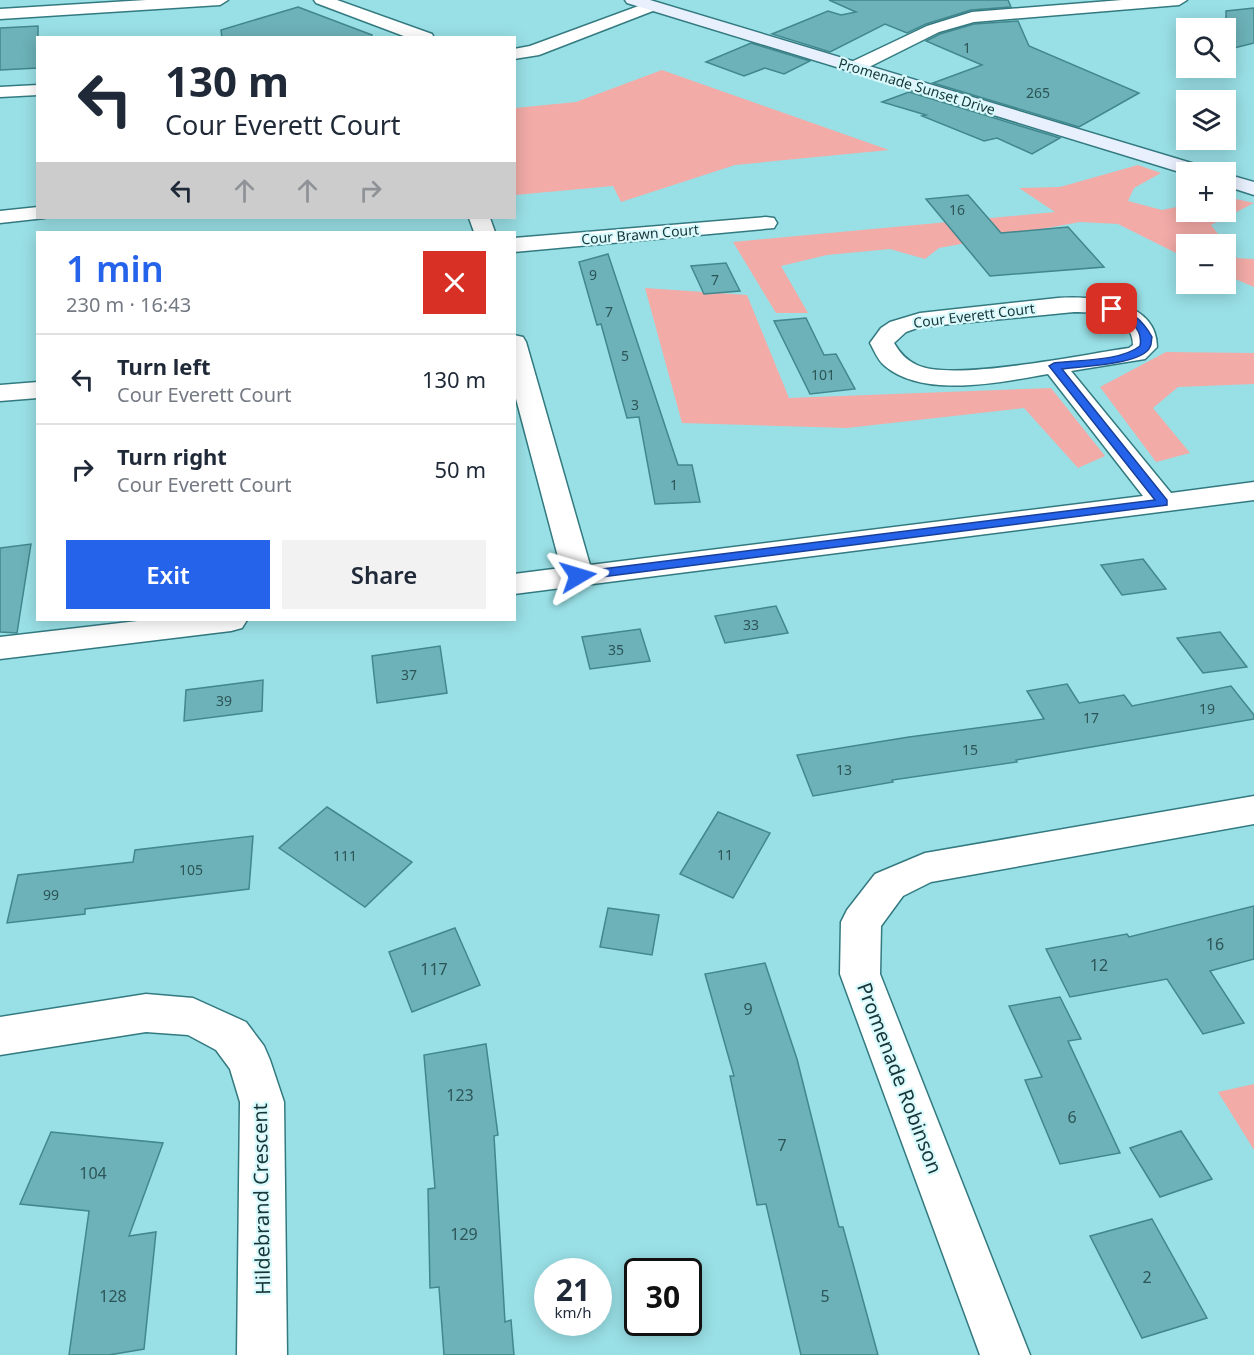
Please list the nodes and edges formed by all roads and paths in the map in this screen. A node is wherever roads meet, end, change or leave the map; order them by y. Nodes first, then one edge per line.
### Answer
1 (220, 0) edge
2 (322, 0) edge
3 (633, 0) edge
4 (1179, 0) edge
5 (652, 6) junction
6 (0, 14) edge
7 (421, 36) edge
8 (516, 54) edge
9 (855, 67) junction
10 (36, 90) edge
11 (0, 92) edge
12 (1176, 164) edge
13 (1236, 183) edge
14 (1254, 189) edge
15 (36, 213) edge
16 (0, 217) edge
17 (766, 223) dead end
18 (516, 245) edge
19 (516, 349) edge
20 (1054, 366) junction
21 (36, 390) edge
22 (0, 393) edge
23 (1254, 491) edge
24 (1163, 502) junction
25 (578, 576) junction
26 (516, 584) edge
27 (223, 621) edge
28 (0, 648) edge
29 (1254, 810) edge
30 (0, 1036) edge
31 (262, 1355) edge
32 (1005, 1355) edge

1 - 6 street
2 - 7 street
3 - 5 street, Promenade Sunset Drive
4 - 9 street
5 - 8 street
5 - 9 street, Promenade Sunset Drive
9 - 12 street, Promenade Sunset Drive
10 - 11 street
13 - 14 street
15 - 16 street
17 - 18 street, Cour Brawn Court
19 - 25 street
20 - 20 street, Cour Everett Court
20 - 24 street
21 - 22 street
23 - 24 street
24 - 25 street
25 - 26 street
27 - 28 street
29 - 32 street, Promenade Robinson
30 - 31 street, Hildebrand Crescent

